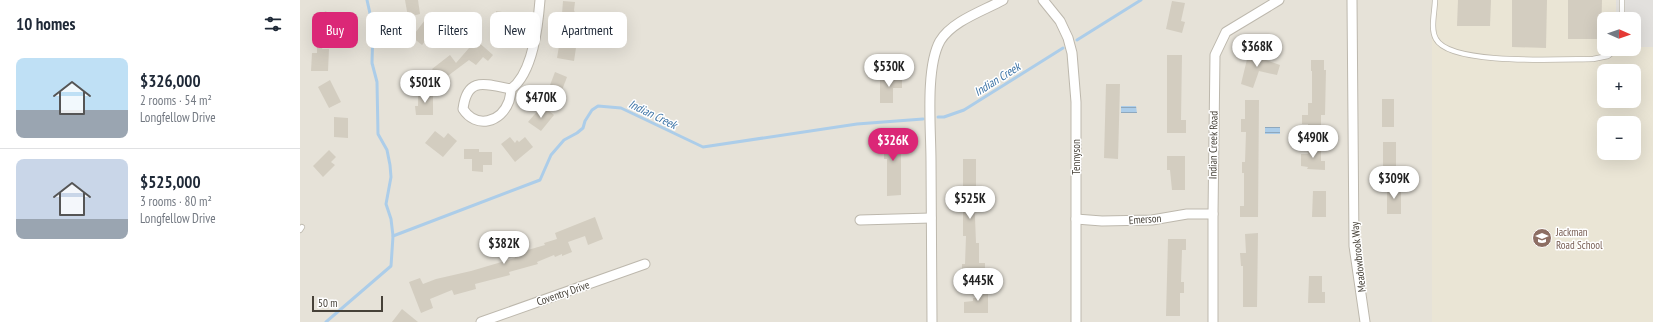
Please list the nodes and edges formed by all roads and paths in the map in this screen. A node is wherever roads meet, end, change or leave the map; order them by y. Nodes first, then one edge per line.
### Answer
1 (540, 0) edge
2 (1003, 0) edge
3 (1043, 0) edge
4 (1279, 0) edge
5 (1352, 0) edge
6 (1436, 0) edge
7 (1622, 0) edge
8 (1622, 12) edge
9 (1608, 56) edge
10 (511, 89) junction
11 (1213, 214) junction
12 (931, 218) junction
13 (1076, 219) junction
14 (860, 220) dead end
15 (646, 264) dead end
16 (481, 322) edge
17 (932, 322) edge
18 (1076, 322) edge
19 (1213, 322) edge
20 (1365, 322) edge

1 - 10 street
2 - 12 street
3 - 13 street, Tennyson
4 - 11 street, Indian Creek Road
5 - 20 street, Meadowbrook Way
6 - 9 lane
7 - 8 lane
10 - 10 street
11 - 13 street, Emerson
11 - 19 street, Indian Creek Road
12 - 14 street
12 - 17 street
13 - 18 street, Tennyson
15 - 16 street, Coventry Drive

